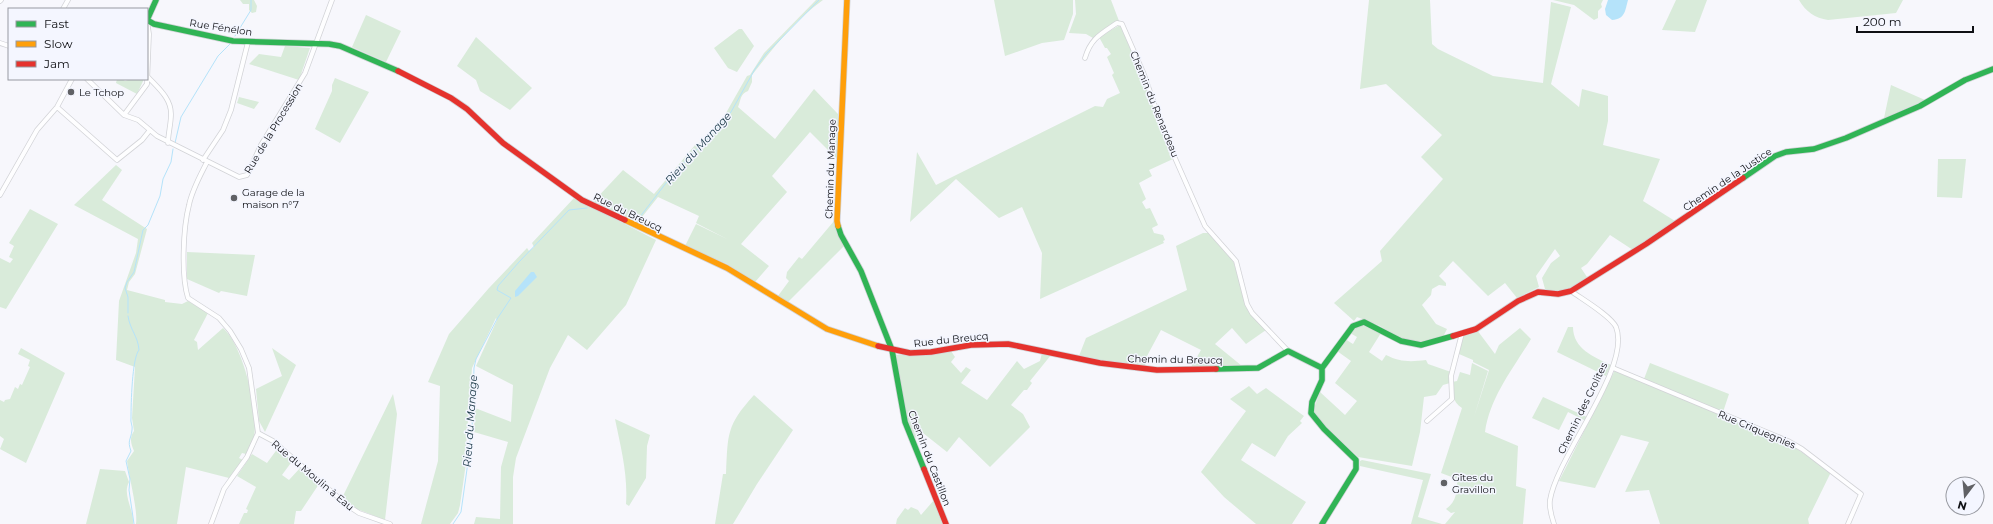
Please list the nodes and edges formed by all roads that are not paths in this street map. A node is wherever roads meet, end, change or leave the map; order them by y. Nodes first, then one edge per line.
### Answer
1 (156, 0) edge
2 (332, 0) edge
3 (848, 0) edge
4 (148, 15) edge
5 (148, 21) edge
6 (248, 42) junction
7 (316, 44) junction
8 (1085, 58) dead end
9 (1993, 69) edge
10 (148, 77) edge
11 (71, 80) edge
12 (89, 80) edge
13 (148, 80) edge
14 (57, 107) junction
15 (124, 115) junction
16 (150, 130) junction
17 (168, 143) junction
18 (205, 161) junction
19 (0, 196) edge
20 (1571, 291) junction
21 (1462, 333) junction
22 (998, 344) joint
23 (892, 350) junction
24 (1288, 351) junction
25 (1322, 368) junction
26 (1613, 368) junction
27 (1427, 421) dead end
28 (258, 432) junction
29 (211, 524) edge
30 (390, 524) edge
31 (946, 524) edge
32 (1322, 524) edge
33 (1554, 524) edge
34 (1848, 524) edge

1 - 4 street
2 - 7 street
3 - 23 street, Chemin du Manage
5 - 6 street, Rue Fénélon
6 - 7 street, Rue Fénélon
6 - 18 street
7 - 18 street, Rue de la Procession
7 - 23 street, Rue du Breucq
8 - 24 street, Chemin du Renardeau
9 - 20 street, Chemin de la Justice
10 - 17 street
11 - 14 street
12 - 15 street
13 - 15 street
14 - 16 street
14 - 19 street
15 - 16 street, Rue de la Procession
16 - 17 street, Rue de la Procession
17 - 18 street, Rue de la Procession
18 - 28 street
20 - 21 street
20 - 26 street, Chemin des Crolites
21 - 25 street
21 - 27 street
22 - 23 street, Rue du Breucq
22 - 24 street, Chemin du Breucq
23 - 31 street, Chemin du Castillon
24 - 25 street
25 - 32 street
26 - 33 street, Chemin des Crolites
26 - 34 street, Rue Criquegnies
28 - 29 street
28 - 30 street, Rue du Moulin à Eau

